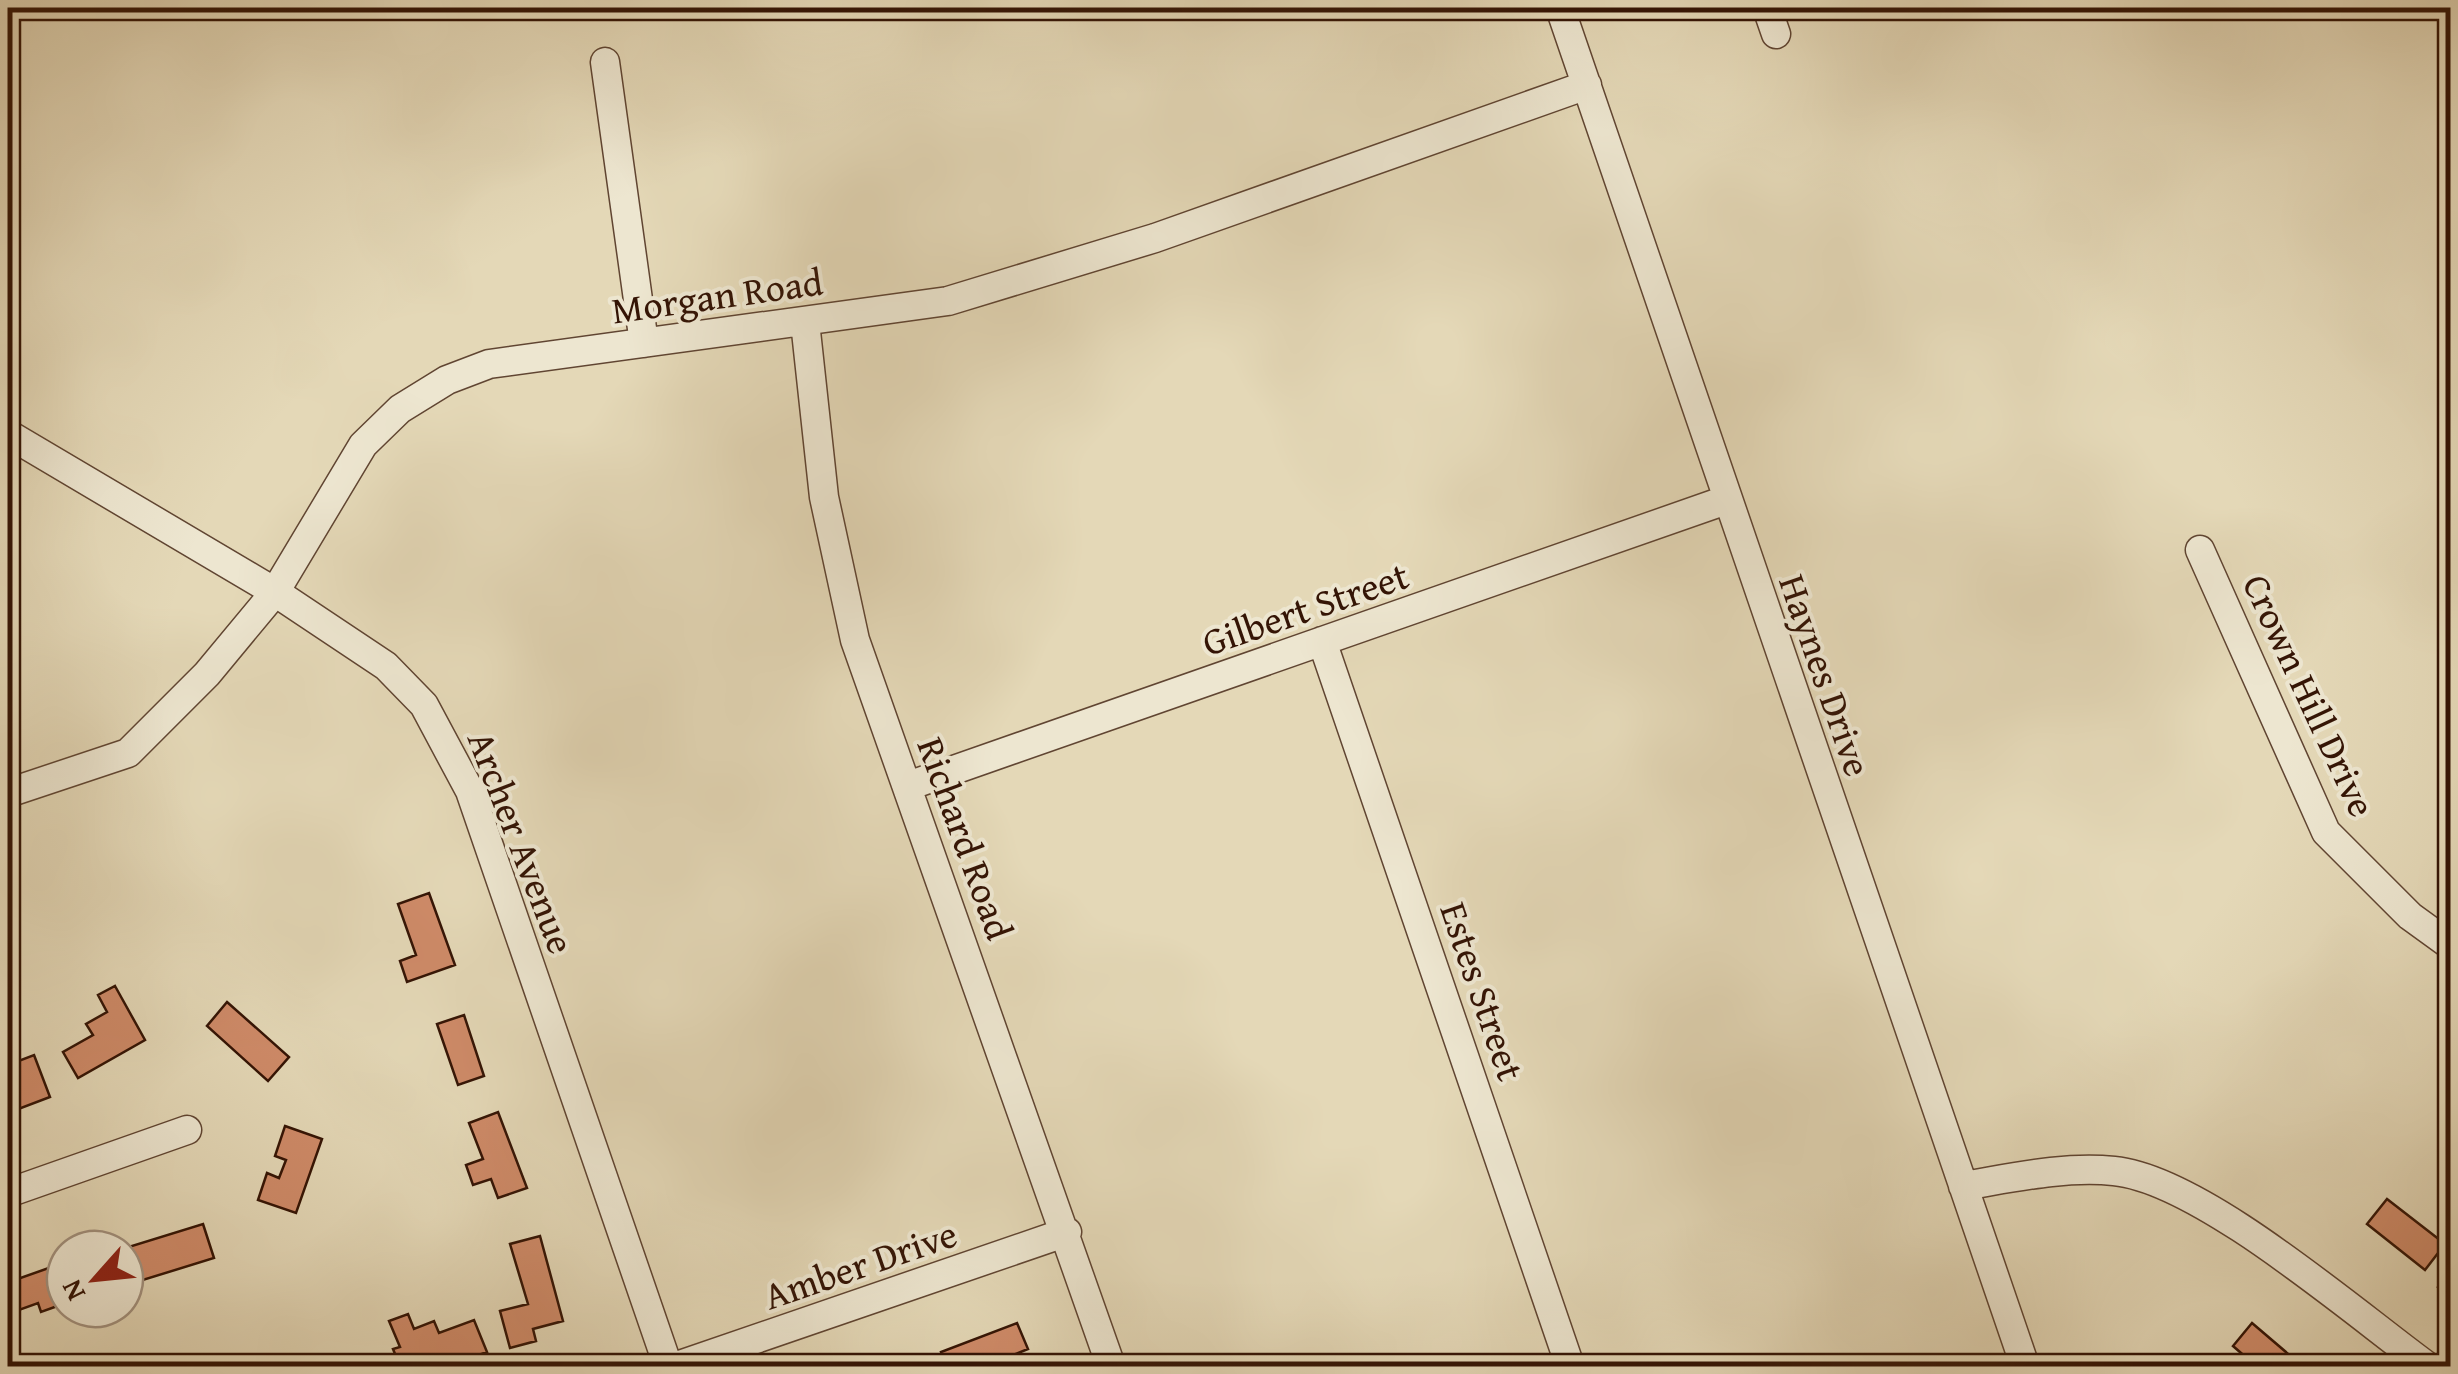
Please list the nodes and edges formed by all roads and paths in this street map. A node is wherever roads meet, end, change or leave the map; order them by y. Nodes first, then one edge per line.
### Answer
1 (1560, 8) edge
2 (606, 62) dead end
3 (1587, 85) junction
4 (805, 322) junction
5 (644, 343) junction
6 (8, 434) edge
7 (1726, 500) junction
8 (2200, 550) dead end
9 (274, 592) junction
10 (1322, 641) junction
11 (908, 786) junction
12 (8, 793) edge
13 (2450, 946) edge
14 (188, 1130) dead end
15 (1962, 1186) junction
16 (8, 1192) edge
17 (1067, 1232) junction
18 (668, 1366) edge
19 (677, 1366) edge
20 (1111, 1366) edge
21 (1570, 1366) edge
22 (2025, 1366) edge
23 (2427, 1366) edge

1 - 3 street, Haynes Drive
2 - 5 street
3 - 4 street, Morgan Road
3 - 7 street, Haynes Drive
4 - 5 street, Morgan Road
4 - 11 street, Richard Road
5 - 9 street, Morgan Road
6 - 9 street, Archer Avenue
7 - 10 street, Gilbert Street
7 - 15 street, Haynes Drive
8 - 13 street, Crown Hill Drive
9 - 12 street, Morgan Road
9 - 18 street, Archer Avenue
10 - 11 street, Gilbert Street
10 - 21 street, Estes Street
11 - 17 street, Richard Road
14 - 16 street
15 - 22 street, Haynes Drive
15 - 23 street
17 - 19 street, Amber Drive
17 - 20 street, Richard Road

